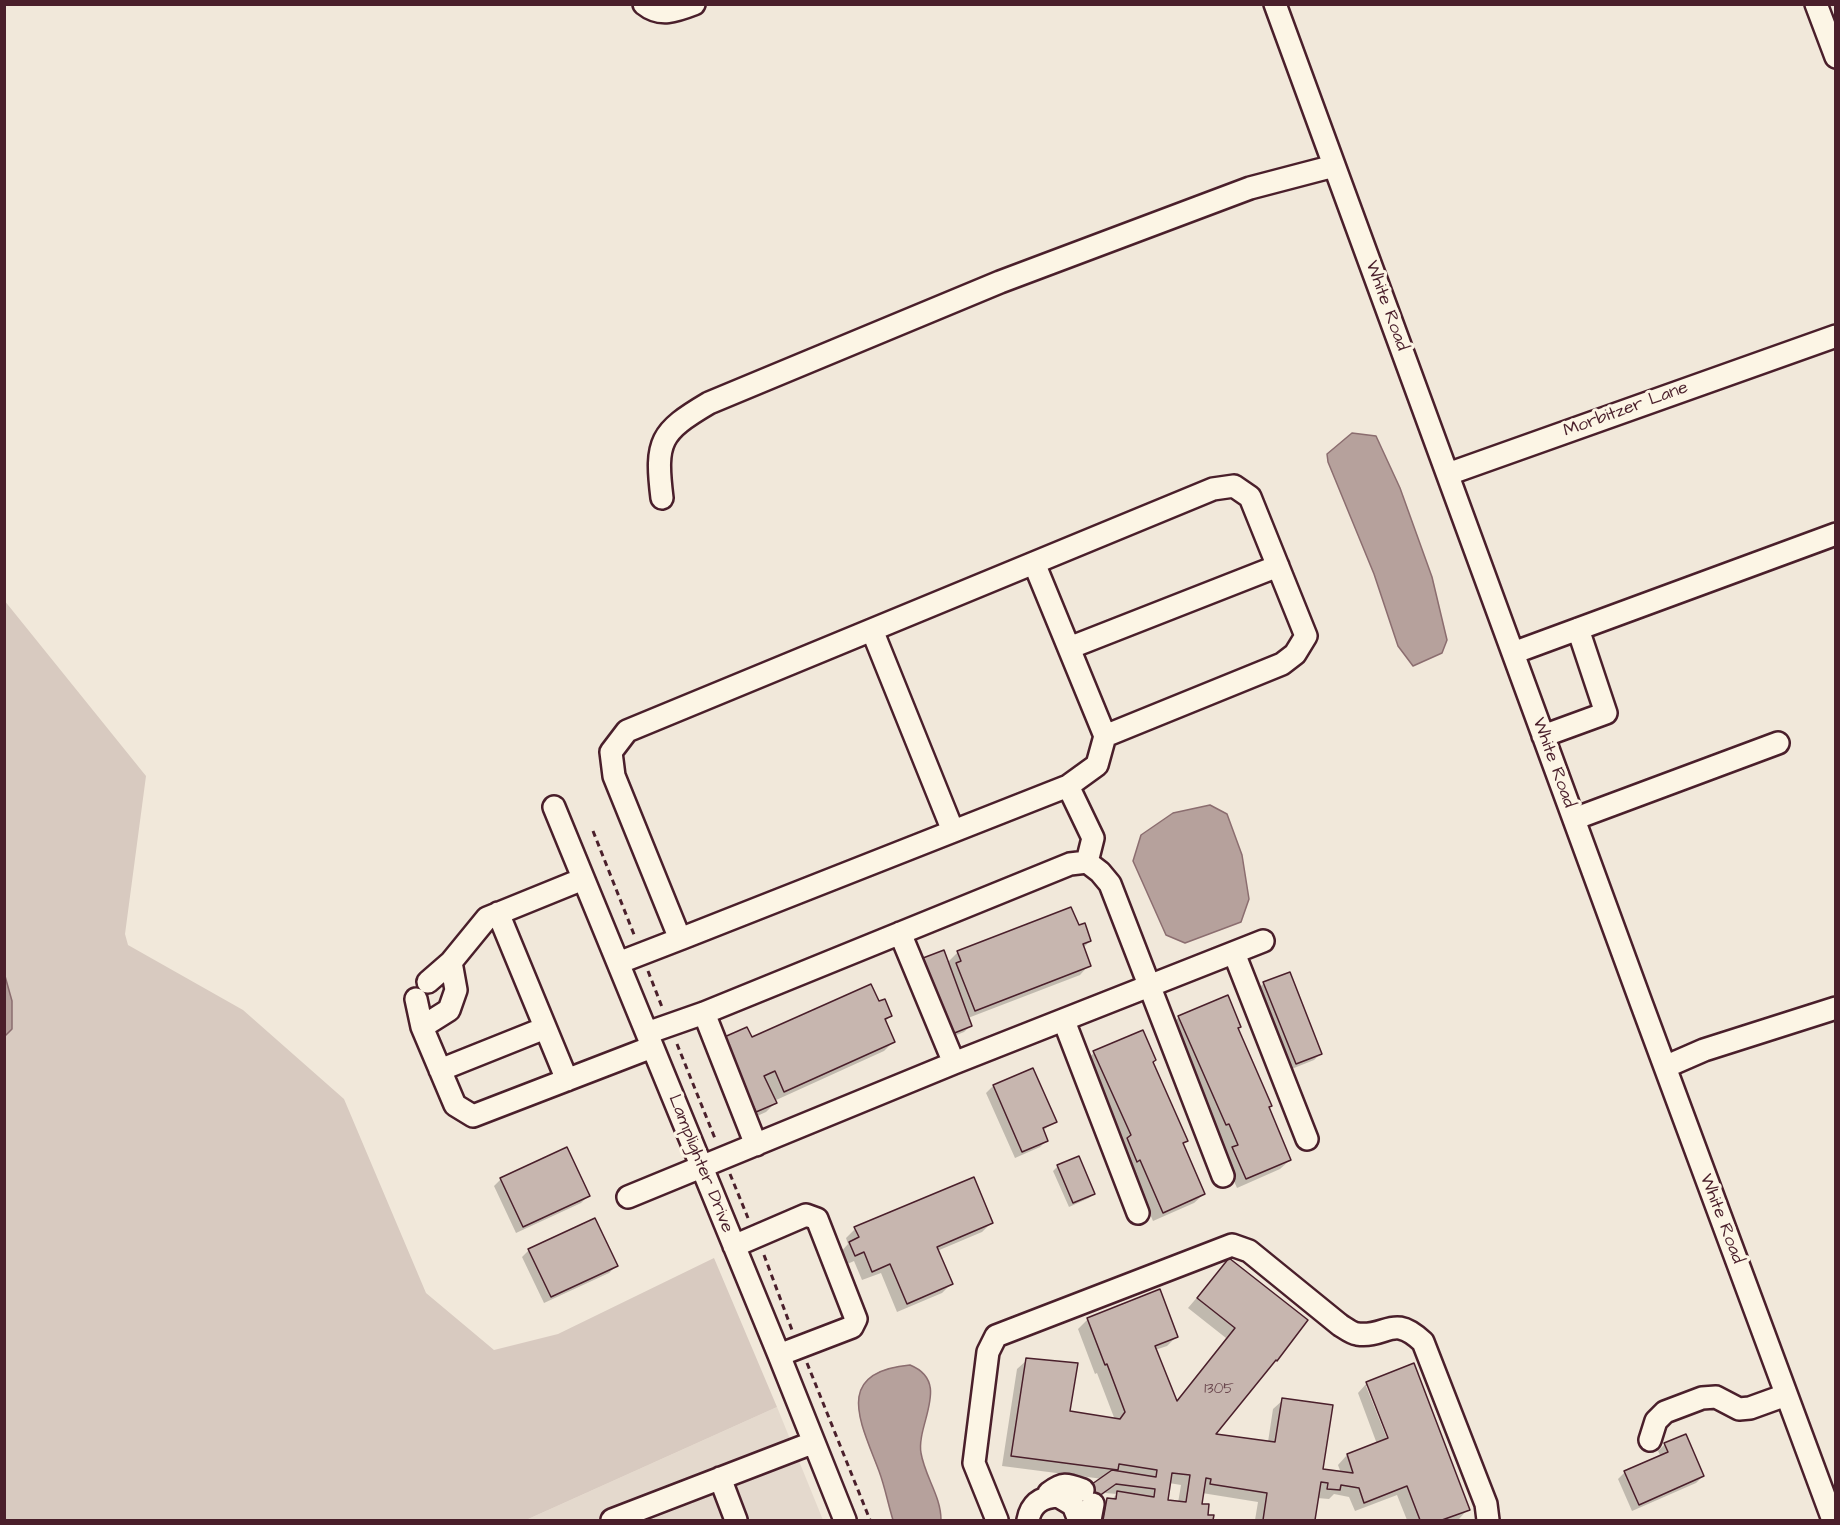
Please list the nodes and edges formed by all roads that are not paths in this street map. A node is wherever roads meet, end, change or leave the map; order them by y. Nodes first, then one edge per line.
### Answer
1 (644, 4) edge
2 (694, 4) edge
3 (1275, 4) edge
4 (1824, 11) edge
5 (1836, 57) edge
6 (1334, 166) junction
7 (1836, 336) edge
8 (1448, 474) junction
9 (662, 498) dead end
10 (1836, 534) edge
11 (1034, 563) junction
12 (1278, 566) junction
13 (1578, 629) junction
14 (872, 630) junction
15 (1069, 648) junction
16 (1513, 653) junction
17 (1105, 736) junction
18 (1543, 736) junction
19 (1778, 743) dead end
20 (1068, 786) junction
21 (554, 807) dead end
22 (1574, 819) junction
23 (953, 831) junction
24 (1087, 862) junction
25 (583, 879) junction
26 (498, 913) junction
27 (900, 933) junction
28 (680, 939) junction
29 (1263, 941) dead end
30 (1234, 953) junction
31 (451, 962) junction
32 (618, 963) junction
33 (1149, 987) junction
34 (1836, 1008) edge
35 (704, 1013) junction
36 (1064, 1021) junction
37 (422, 1027) junction
38 (545, 1028) junction
39 (650, 1040) junction
40 (954, 1063) junction
41 (1665, 1067) junction
42 (440, 1070) junction
43 (567, 1080) junction
44 (1307, 1139) dead end
45 (756, 1145) junction
46 (701, 1168) junction
47 (1223, 1176) dead end
48 (628, 1197) dead end
49 (1138, 1213) dead end
50 (734, 1246) junction
51 (779, 1355) junction
52 (1786, 1395) junction
53 (1650, 1440) dead end
54 (812, 1443) junction
55 (720, 1478) junction
56 (1041, 1499) junction
57 (1089, 1505) edge
58 (612, 1521) edge
59 (736, 1521) edge
60 (844, 1521) edge
61 (997, 1521) edge
62 (1028, 1521) edge
63 (1079, 1521) edge
64 (1488, 1521) edge
65 (1833, 1521) edge

1 - 2 street
3 - 6 street, White Road
4 - 5 street
6 - 8 street, White Road
6 - 9 street
7 - 8 street, Morbitzer Lane
8 - 16 street, White Road
10 - 13 street
11 - 12 street
11 - 14 street
11 - 15 street
12 - 15 street
12 - 17 street
13 - 16 street
13 - 18 street
14 - 23 street
14 - 28 street
15 - 17 street
16 - 18 street, White Road
17 - 20 street
18 - 22 street, White Road
19 - 22 street
20 - 23 street
20 - 24 street
21 - 25 street, Lamplighter Drive
22 - 41 street, White Road
23 - 28 street
24 - 27 street
24 - 33 street
25 - 26 street
25 - 32 street, Lamplighter Drive
26 - 31 street
26 - 38 street
27 - 35 street
27 - 40 street
28 - 32 street
29 - 30 street
30 - 33 street
30 - 44 street
31 - 37 street
31 - 37 street
32 - 39 street, Lamplighter Drive
33 - 36 street
33 - 47 street
34 - 41 street
35 - 39 street
35 - 45 street
36 - 40 street
36 - 49 street
37 - 42 street
38 - 42 street
38 - 43 street
39 - 43 street
39 - 46 street, Lamplighter Drive
40 - 45 street
41 - 52 street, White Road
42 - 43 street
45 - 46 street
46 - 48 street
46 - 50 street, Lamplighter Drive
50 - 51 street, Lamplighter Drive
50 - 51 street
51 - 54 street, Lamplighter Drive
52 - 53 street
52 - 65 street, White Road
54 - 55 street
54 - 60 street, Lamplighter Drive
55 - 58 street
55 - 59 street
56 - 57 street
56 - 62 street
56 - 63 street
61 - 64 street

